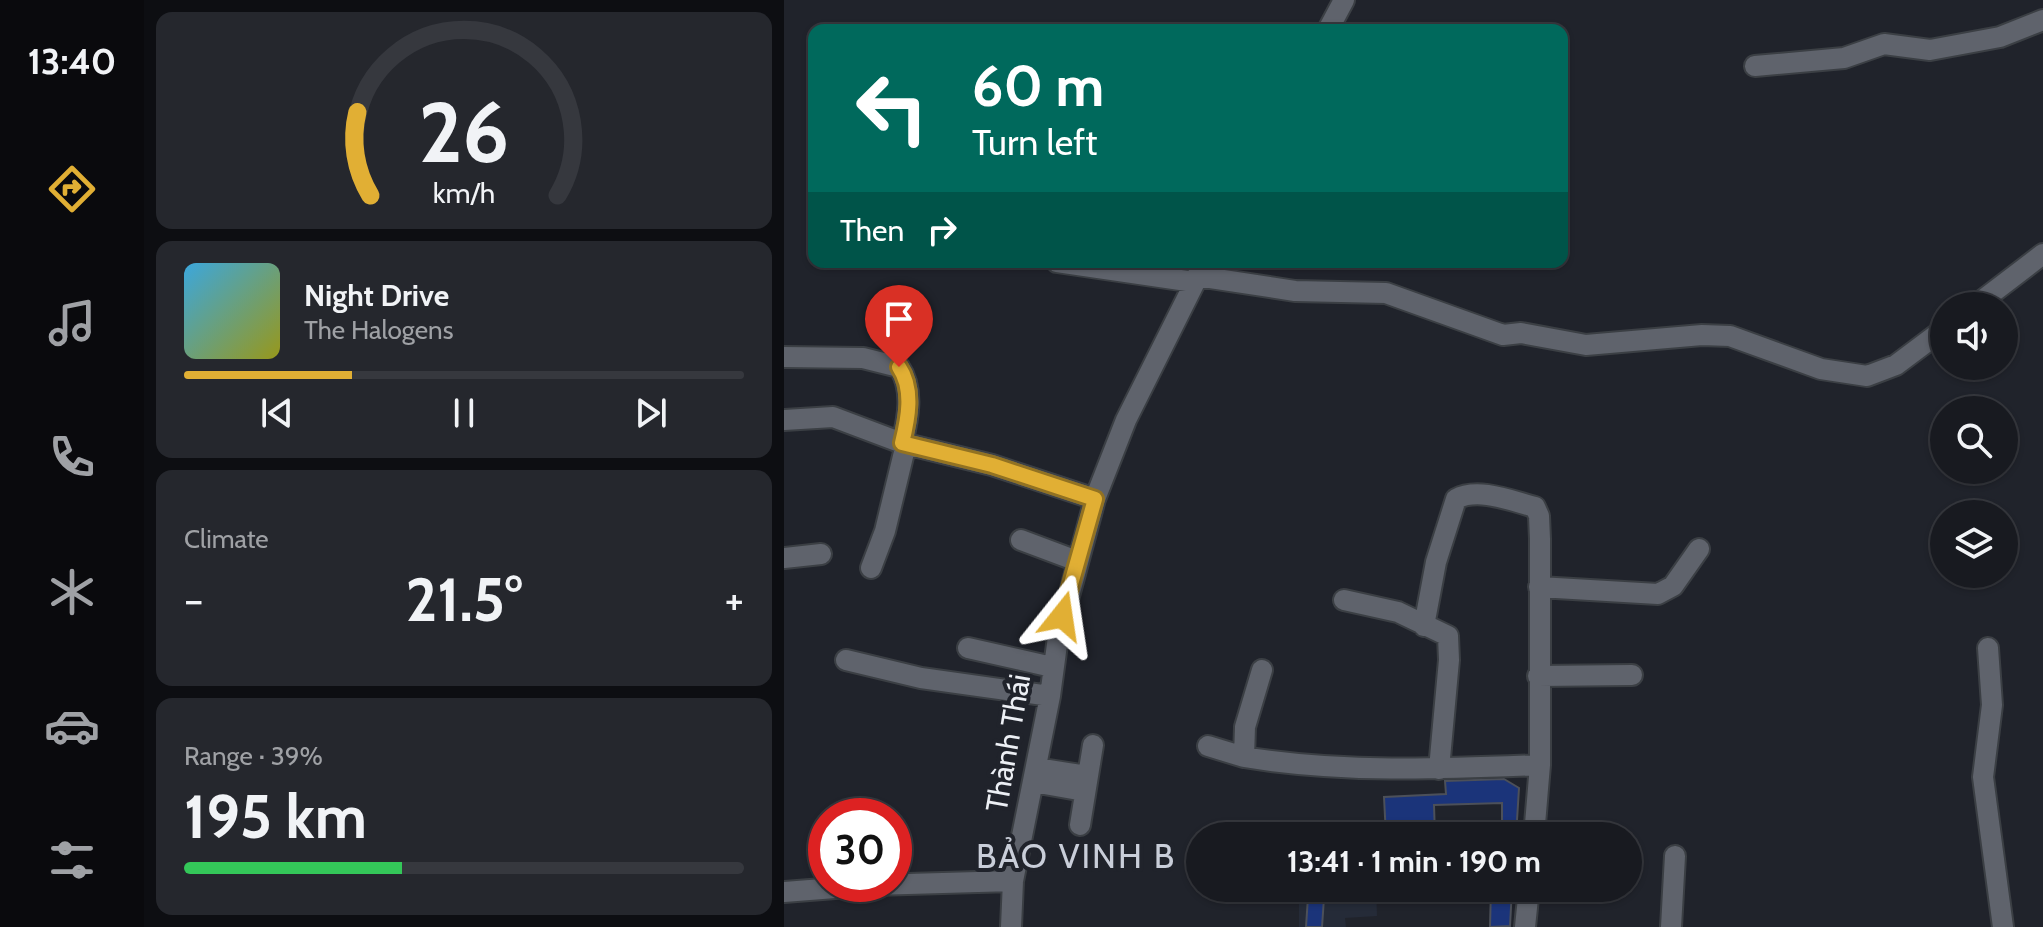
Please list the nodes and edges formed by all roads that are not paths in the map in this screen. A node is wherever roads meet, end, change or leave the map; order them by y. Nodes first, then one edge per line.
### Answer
1 (1344, 0) edge
2 (2043, 20) edge
3 (1331, 24) edge
4 (1755, 66) dead end
5 (2043, 254) edge
6 (1134, 268) edge
7 (1198, 273) edge
8 (1993, 292) edge
9 (1930, 339) edge
10 (784, 357) edge
11 (784, 420) edge
12 (904, 444) junction
13 (1095, 499) junction
14 (1021, 540) dead end
15 (1699, 549) dead end
16 (821, 554) dead end
17 (784, 558) edge
18 (1077, 561) junction
19 (871, 568) dead end
20 (1539, 587) junction
21 (1344, 600) dead end
22 (1424, 626) junction
23 (968, 648) dead end
24 (1988, 648) dead end
25 (846, 660) dead end
26 (1052, 667) junction
27 (1262, 670) dead end
28 (1632, 675) dead end
29 (1538, 676) junction
30 (1050, 696) junction
31 (1093, 745) dead end
32 (1208, 746) dead end
33 (1244, 757) junction
34 (1540, 765) junction
35 (1439, 769) junction
36 (1035, 775) junction
37 (1086, 783) junction
38 (1535, 822) edge
39 (1080, 825) dead end
40 (1675, 856) dead end
41 (1013, 881) junction
42 (784, 892) edge
43 (1528, 902) edge
44 (1011, 927) edge
45 (1525, 927) edge
46 (1671, 927) edge
47 (2003, 927) edge

1 - 3 street
2 - 4 street
5 - 8 street
6 - 7 street
7 - 9 street
7 - 13 street, Thành Thái
10 - 12 street
11 - 12 street
12 - 13 street
12 - 19 street
13 - 18 street, Thành Thái
14 - 18 street
15 - 20 street
16 - 17 street
18 - 26 street, Thành Thái
20 - 22 street
20 - 29 street
21 - 22 street
22 - 35 street
23 - 26 street
24 - 47 street
25 - 30 street
26 - 30 street, Thành Thái
27 - 33 street
28 - 29 street
29 - 34 street
30 - 36 street, Thành Thái
31 - 37 street
32 - 33 street
33 - 35 street
34 - 35 street
34 - 38 street
36 - 37 street
36 - 41 street, Thành Thái
37 - 39 street
40 - 46 street
41 - 42 street
41 - 44 street, Thành Thái
43 - 45 street

